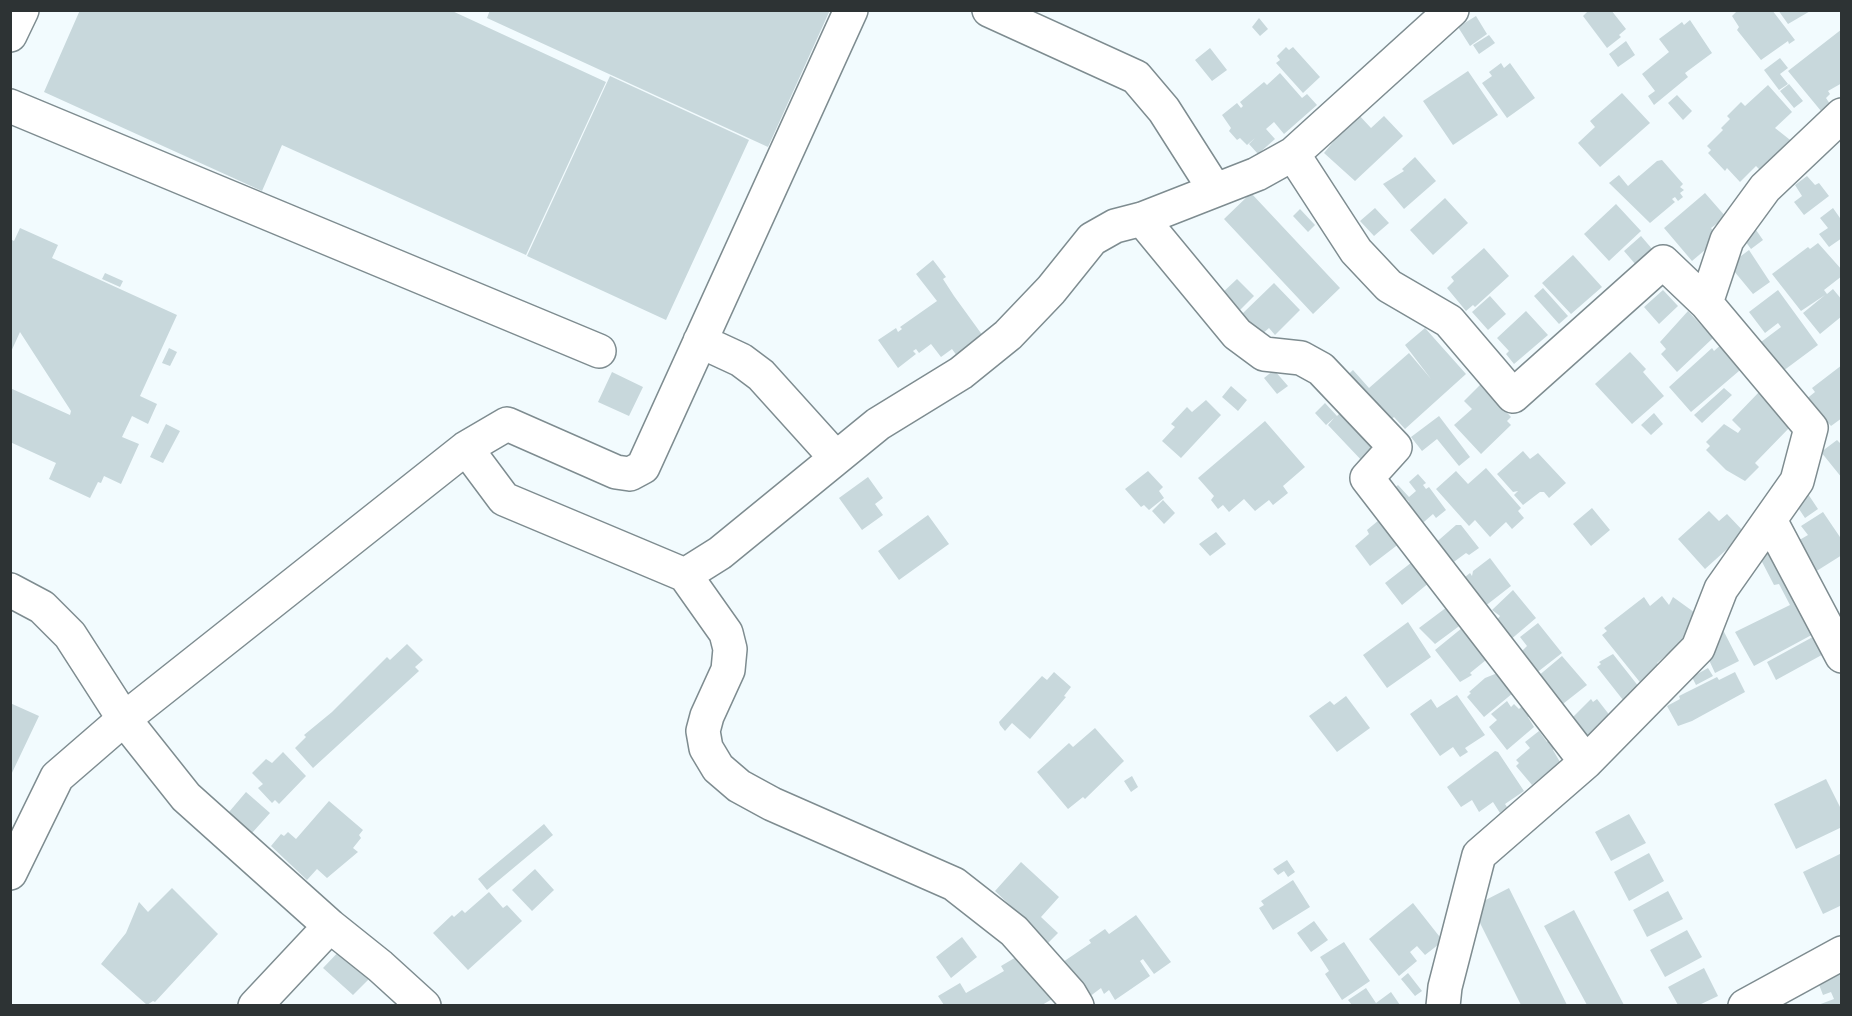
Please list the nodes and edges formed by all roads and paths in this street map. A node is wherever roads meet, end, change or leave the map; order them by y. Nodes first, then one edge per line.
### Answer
1 (22, 10) edge
2 (851, 10) edge
3 (989, 10) edge
4 (1452, 10) edge
5 (10, 35) edge
6 (10, 106) edge
7 (1839, 129) edge
8 (1293, 154) junction
9 (1215, 190) junction
10 (1142, 219) junction
11 (1706, 303) junction
12 (700, 341) junction
13 (599, 351) dead end
14 (466, 448) junction
15 (836, 458) junction
16 (1771, 522) junction
17 (684, 575) junction
18 (10, 590) edge
19 (1839, 646) edge
20 (124, 719) junction
21 (1586, 762) junction
22 (10, 873) edge
23 (330, 927) junction
24 (1842, 953) edge
25 (255, 1005) edge
26 (424, 1005) edge
27 (1077, 1005) edge
28 (1443, 1005) edge
29 (1745, 1005) edge

1 - 5 street
2 - 12 street
3 - 9 street
4 - 8 street
6 - 13 street
7 - 11 street
8 - 9 street
8 - 11 street
9 - 10 street
10 - 15 street
10 - 21 street
11 - 16 street
12 - 14 street
12 - 15 street
14 - 17 street
14 - 20 street
15 - 17 street
16 - 19 street
16 - 21 street
17 - 27 street
18 - 20 street
20 - 22 street
20 - 23 street
21 - 28 street
23 - 25 street
23 - 26 street
24 - 29 street

